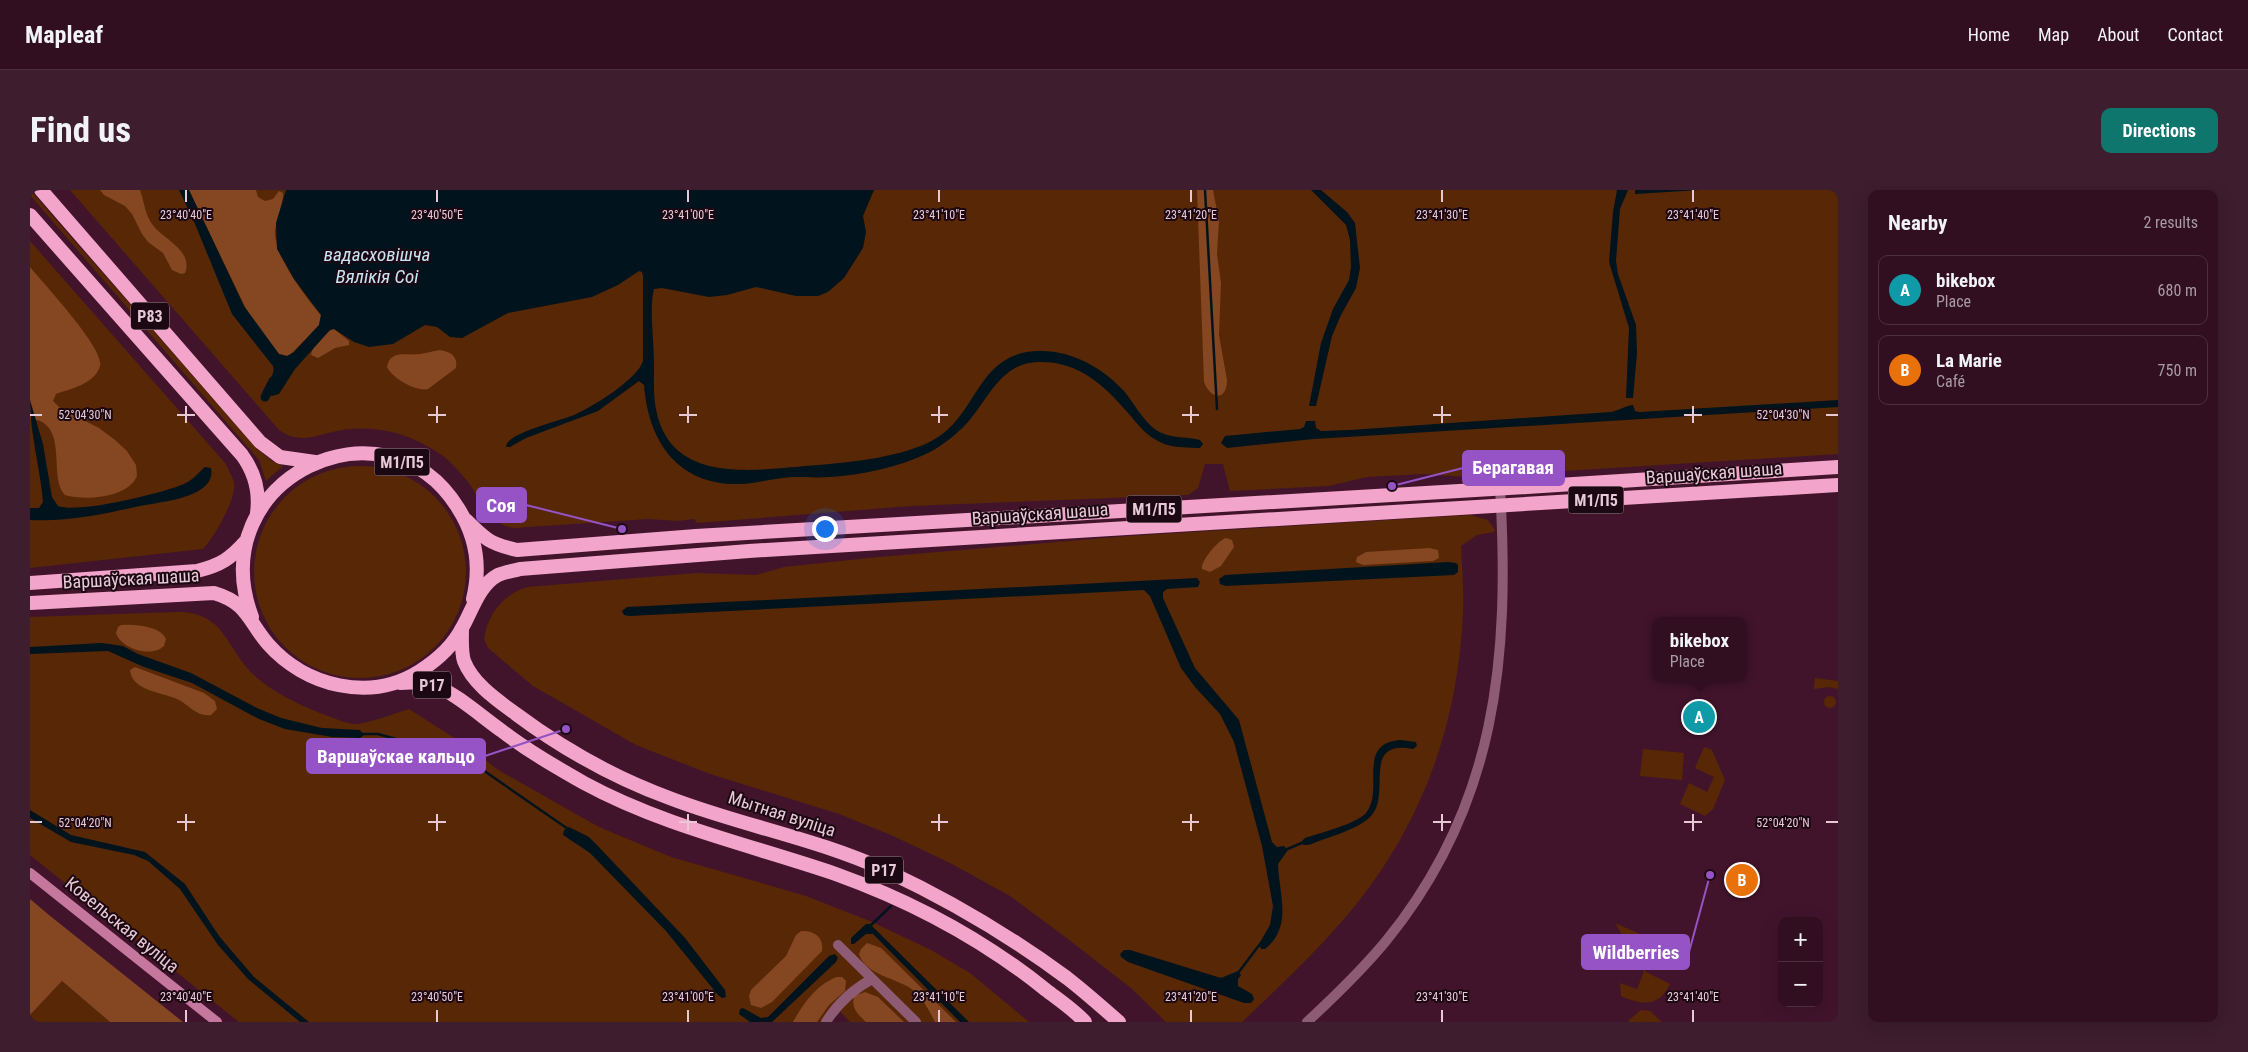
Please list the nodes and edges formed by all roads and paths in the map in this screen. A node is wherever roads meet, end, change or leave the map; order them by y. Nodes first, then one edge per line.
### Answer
1 (41, 190) edge
2 (30, 215) edge
3 (316, 462) junction
4 (1838, 467) edge
5 (1838, 485) edge
6 (1500, 488) junction
7 (1501, 505) junction
8 (257, 514) junction
9 (466, 520) junction
10 (247, 539) junction
11 (30, 583) edge
12 (30, 603) edge
13 (471, 608) junction
14 (254, 622) junction
15 (462, 629) junction
16 (392, 684) junction
17 (30, 872) edge
18 (838, 945) dead end
19 (872, 979) junction
20 (217, 1022) edge
21 (826, 1022) edge
22 (916, 1022) edge
23 (1085, 1022) edge
24 (1118, 1022) edge
25 (1307, 1022) edge

1 - 3 highway, Р83
2 - 8 highway, Р83
3 - 8 highway, Варшаўская шаша / М1/П5
3 - 9 highway, Варшаўская шаша / М1/П5
4 - 6 highway, Варшаўская шаша / М1/П5
5 - 7 highway, Варшаўская шаша / М1/П5
6 - 7 street
6 - 9 highway, Варшаўская шаша / М1/П5
7 - 13 highway, Варшаўская шаша / М1/П5
7 - 25 street
8 - 10 highway, Варшаўская шаша / М1/П5
9 - 13 highway, Варшаўская шаша / М1/П5
10 - 11 highway, Варшаўская шаша / М1/П5
10 - 14 highway, Варшаўская шаша / М1/П5
12 - 14 highway, Варшаўская шаша / М1/П5
13 - 15 highway, Варшаўская шаша / М1/П5
14 - 16 highway, Варшаўская шаша / М1/П5
15 - 16 highway, Варшаўская шаша / М1/П5
15 - 24 highway, Мытная вуліца / Р17
16 - 23 highway, Р17
17 - 20 main road, Ковельская вуліца
18 - 19 street
19 - 21 street
19 - 22 street

